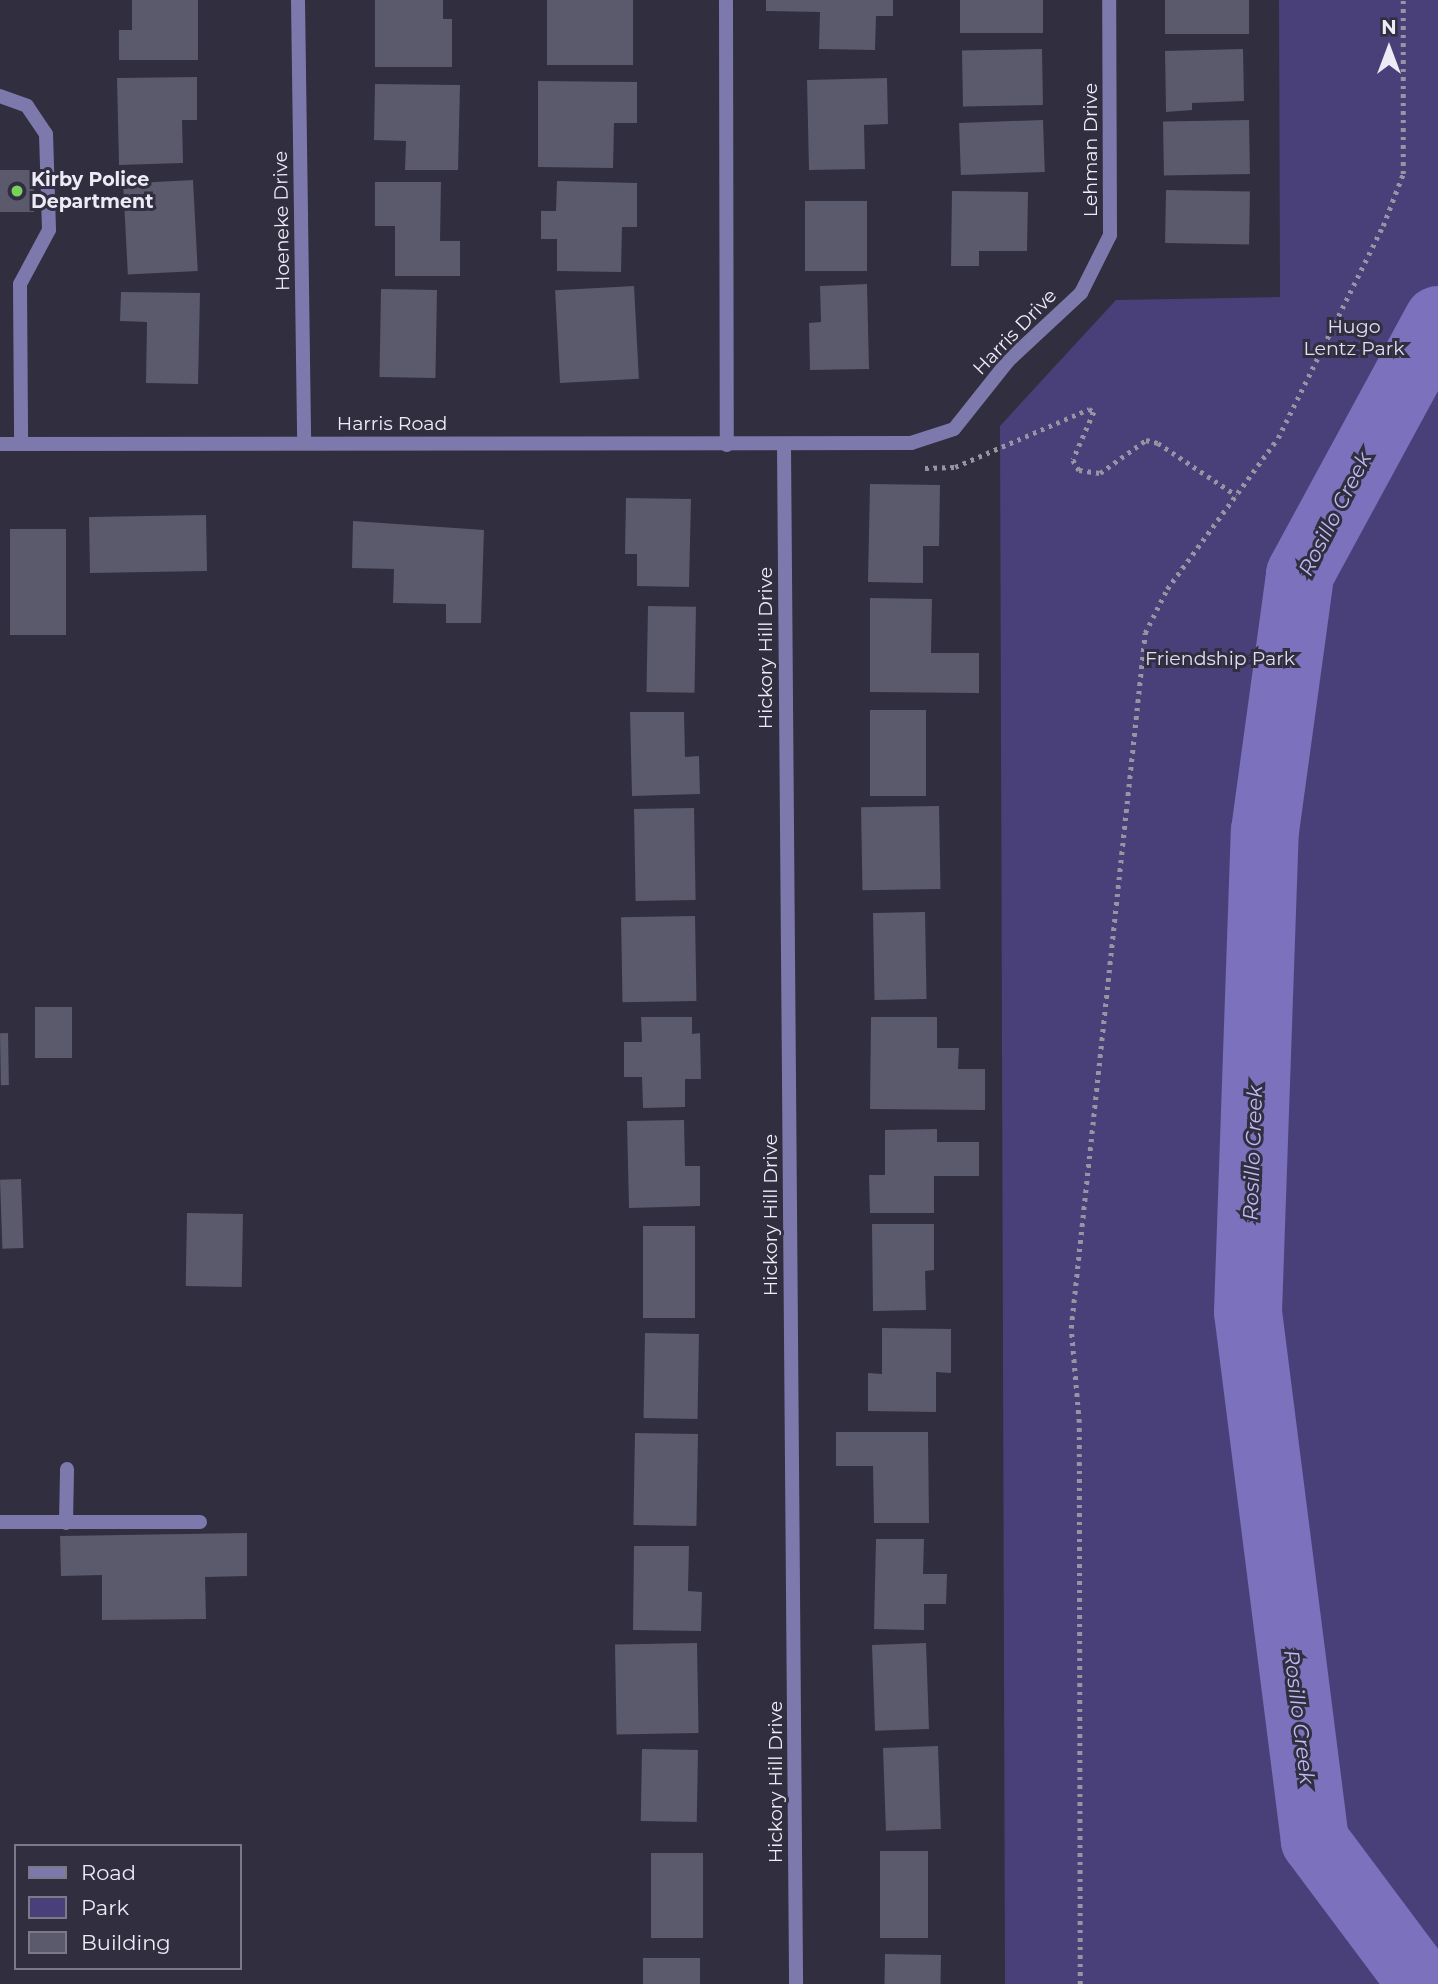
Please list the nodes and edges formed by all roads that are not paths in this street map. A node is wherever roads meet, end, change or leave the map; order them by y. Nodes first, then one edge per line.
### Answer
1 (298, 0) edge
2 (726, 0) edge
3 (1109, 0) edge
4 (0, 96) edge
5 (1081, 293) joint
6 (304, 442) junction
7 (21, 443) junction
8 (0, 444) edge
9 (727, 445) junction
10 (784, 445) junction
11 (67, 1469) dead end
12 (0, 1522) edge
13 (66, 1522) junction
14 (200, 1522) dead end
15 (796, 1984) edge

1 - 6 street, Hoeneke Drive
2 - 9 street
3 - 5 street, Lehman Drive
4 - 7 street
5 - 10 street, Harris Drive
6 - 7 street, Harris Road
6 - 9 street, Harris Road
7 - 8 street, Harris Road
9 - 10 street, Harris Road
10 - 15 street, Hickory Hill Drive
11 - 13 street
12 - 13 street
13 - 14 street

